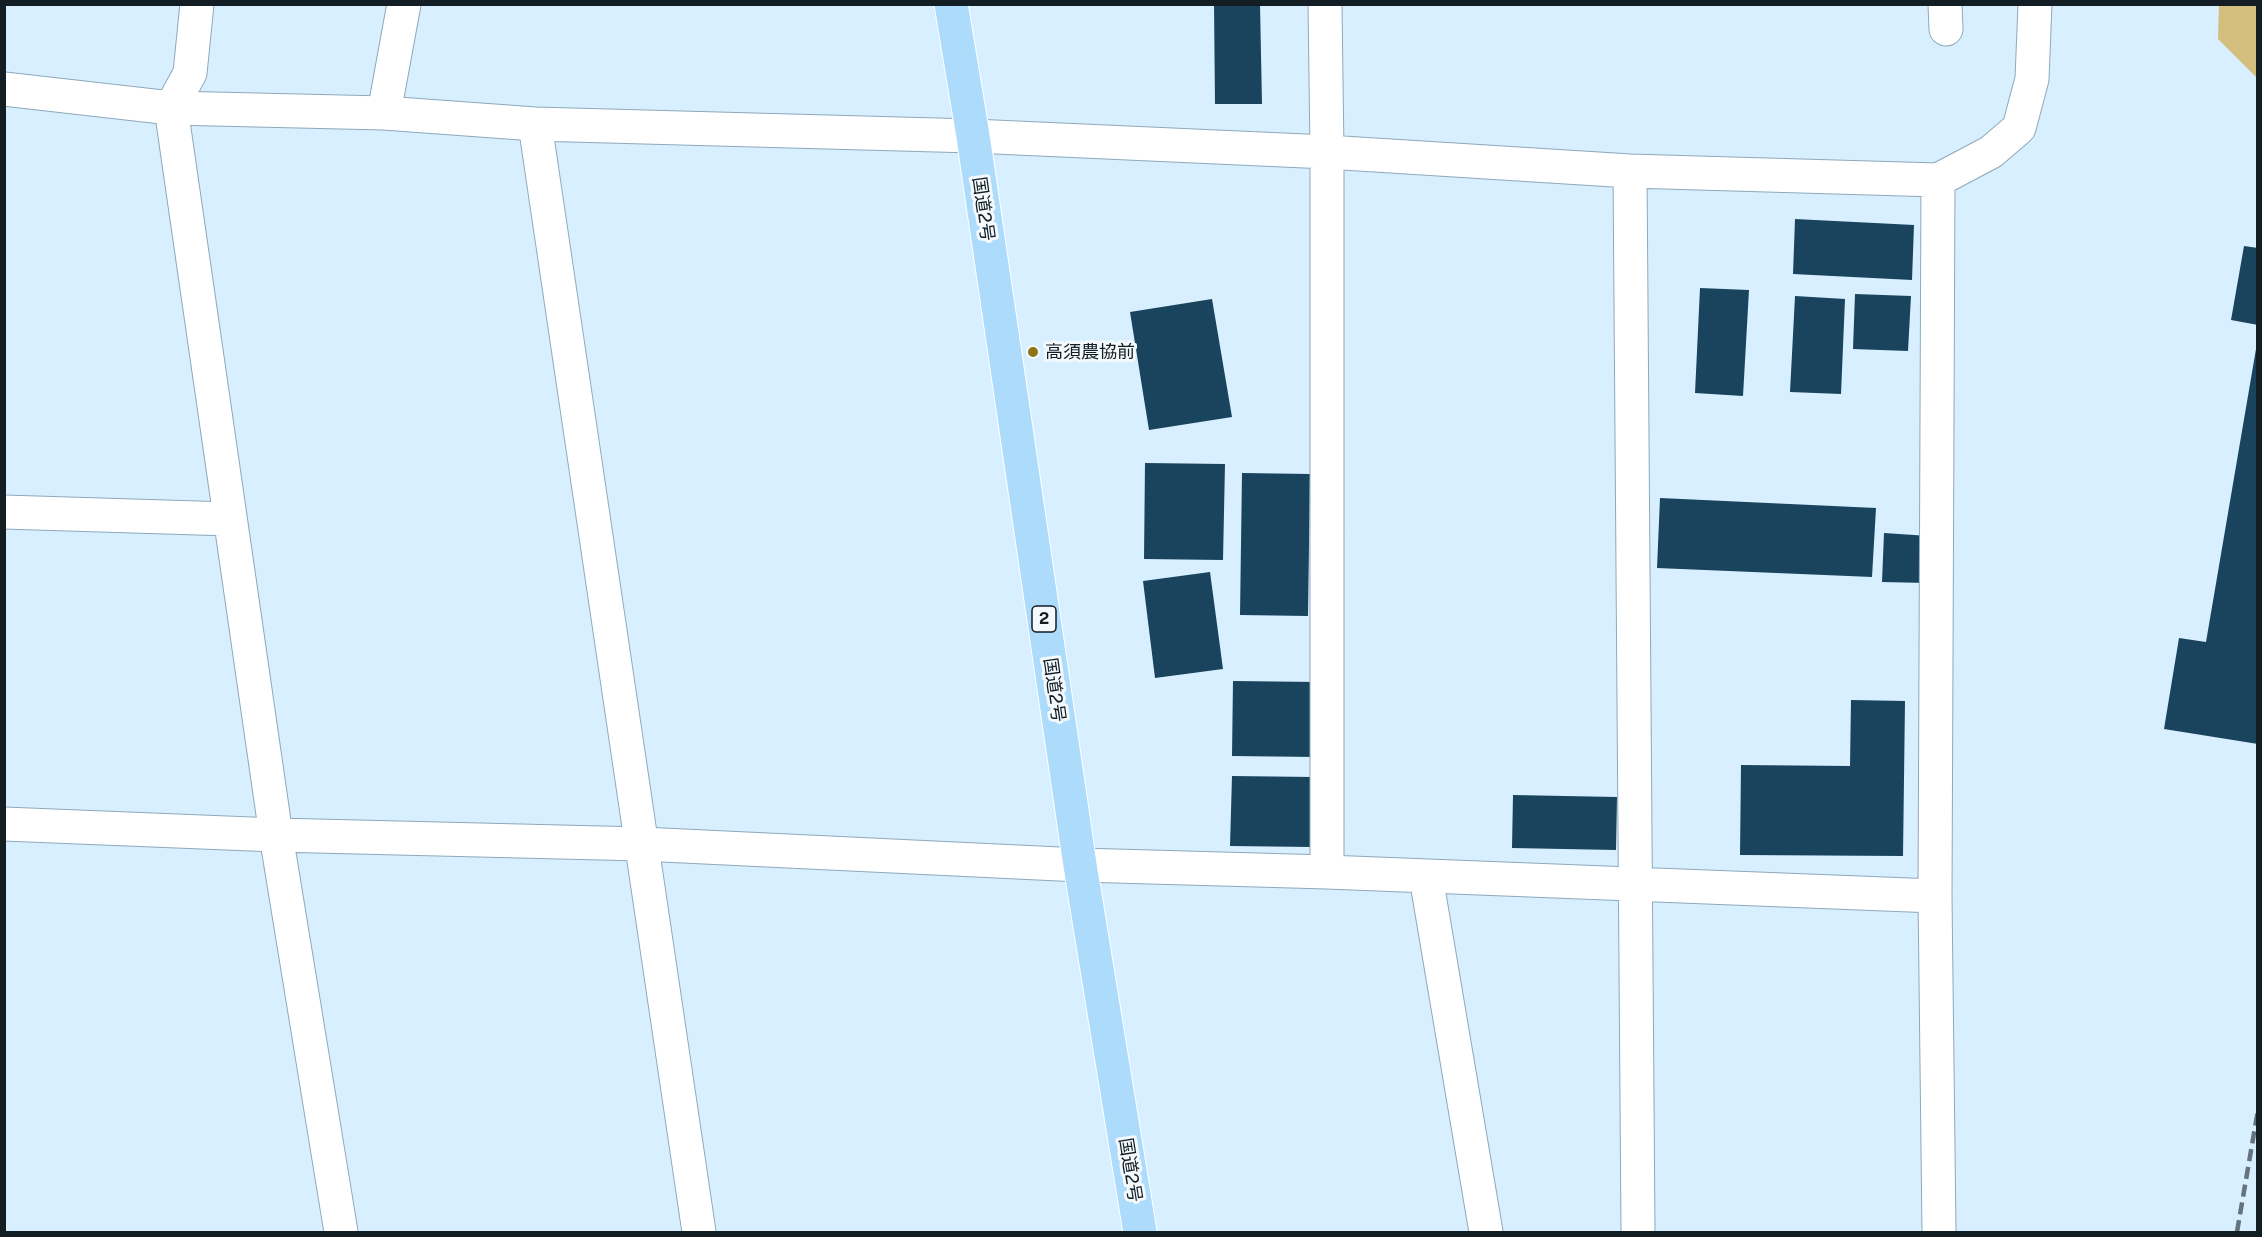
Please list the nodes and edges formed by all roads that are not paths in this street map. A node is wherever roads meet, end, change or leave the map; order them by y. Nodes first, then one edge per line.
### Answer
1 (197, 4) edge
2 (404, 4) edge
3 (951, 4) edge
4 (1325, 4) edge
5 (2035, 4) edge
6 (4, 89) edge
7 (171, 108) junction
8 (384, 113) junction
9 (535, 124) junction
10 (973, 136) junction
11 (1327, 152) junction
12 (1630, 171) junction
13 (1938, 180) junction
14 (4, 512) edge
15 (230, 519) junction
16 (4, 824) edge
17 (276, 835) junction
18 (642, 844) junction
19 (1080, 865) junction
20 (1327, 872) junction
21 (1426, 877) junction
22 (1635, 883) junction
23 (1935, 896) junction
24 (342, 1233) edge
25 (699, 1233) edge
26 (1140, 1233) edge
27 (1486, 1233) edge
28 (1638, 1233) edge
29 (1939, 1233) edge

1 - 7 street
2 - 8 street
3 - 10 highway, 国道2号 / 2
4 - 11 street
5 - 13 street
6 - 7 street
7 - 8 street
7 - 15 street
8 - 9 street
9 - 10 street
9 - 18 street
10 - 11 street
10 - 19 highway, 国道2号 / 2
11 - 12 street
11 - 20 street
12 - 13 street
12 - 22 street
13 - 23 street
14 - 15 street
15 - 17 street
16 - 17 street
17 - 18 street
17 - 24 street
18 - 19 street
18 - 25 street
19 - 20 street
19 - 26 highway, 国道2号 / 2
20 - 21 street
21 - 22 street
21 - 27 street
22 - 23 street
22 - 28 street
23 - 29 street

